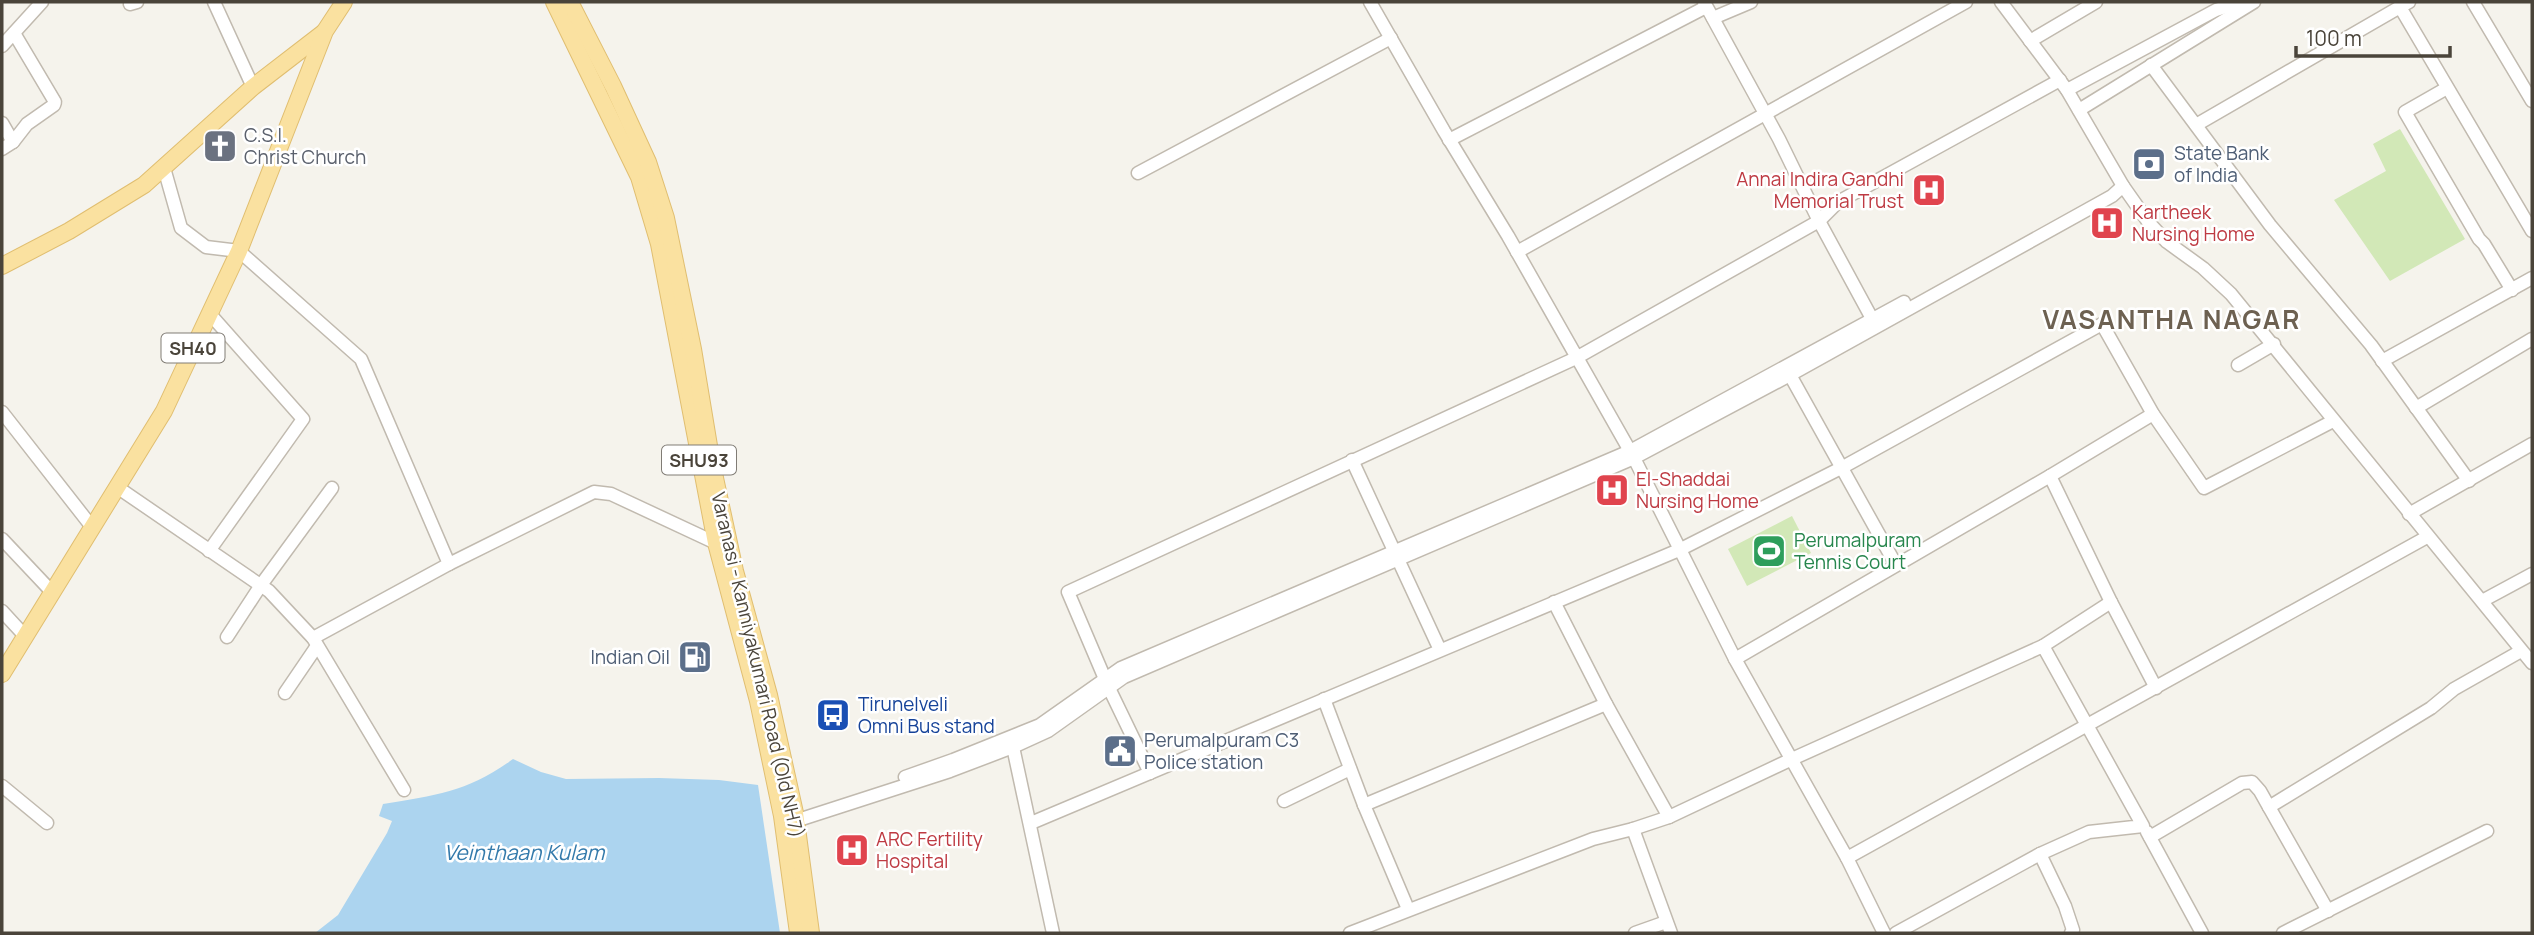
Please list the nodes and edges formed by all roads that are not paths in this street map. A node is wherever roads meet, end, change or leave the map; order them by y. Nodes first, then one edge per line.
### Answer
1 (42, 2) edge
2 (214, 2) edge
3 (344, 2) edge
4 (554, 2) edge
5 (570, 2) edge
6 (1370, 2) edge
7 (1751, 2) edge
8 (1966, 2) edge
9 (2001, 2) edge
10 (2096, 2) edge
11 (2241, 2) edge
12 (2254, 2) edge
13 (2473, 2) edge
14 (2404, 5) edge
15 (1708, 9) edge
16 (325, 31) junction
17 (14, 33) junction
18 (1391, 38) junction
19 (2031, 41) junction
20 (2, 46) edge
21 (2151, 65) junction
22 (2063, 85) junction
23 (253, 88) junction
24 (2447, 88) junction
25 (2532, 101) edge
26 (2079, 110) junction
27 (1765, 113) junction
28 (2, 123) edge
29 (2196, 125) junction
30 (1449, 140) junction
31 (7, 145) edge
32 (163, 168) junction
33 (1138, 173) dead end
34 (2123, 186) junction
35 (1819, 221) junction
36 (2532, 231) edge
37 (239, 251) junction
38 (1517, 251) junction
39 (2, 266) edge
40 (2532, 278) edge
41 (2512, 290) junction
42 (209, 313) junction
43 (1875, 323) junction
44 (2532, 339) edge
45 (2274, 344) junction
46 (1576, 358) junction
47 (2382, 361) junction
48 (2238, 365) dead end
49 (1790, 375) junction
50 (2416, 408) junction
51 (2, 412) edge
52 (2153, 414) junction
53 (2333, 421) junction
54 (2532, 444) edge
55 (1632, 454) junction
56 (1352, 460) junction
57 (1843, 467) junction
58 (2050, 476) junction
59 (2469, 481) junction
60 (117, 487) junction
61 (332, 488) dead end
62 (2409, 514) junction
63 (92, 527) junction
64 (2427, 537) junction
65 (2, 539) edge
66 (722, 542) junction
67 (1679, 550) junction
68 (209, 551) junction
69 (1395, 555) junction
70 (449, 564) junction
71 (1896, 565) junction
72 (2532, 574) edge
73 (261, 585) junction
74 (52, 592) junction
75 (2482, 601) junction
76 (1554, 602) junction
77 (2110, 603) junction
78 (2, 611) edge
79 (25, 636) junction
80 (228, 637) dead end
81 (315, 642) junction
82 (2043, 646) junction
83 (1440, 650) junction
84 (2521, 651) junction
85 (1735, 659) junction
86 (2532, 663) edge
87 (2, 674) edge
88 (1106, 682) junction
89 (2156, 688) junction
90 (285, 693) dead end
91 (1324, 699) junction
92 (1606, 704) junction
93 (2087, 726) junction
94 (1013, 747) junction
95 (1792, 759) junction
96 (1350, 769) junction
97 (1150, 773) junction
98 (2, 786) edge
99 (404, 790) dead end
100 (1284, 801) dead end
101 (1364, 805) junction
102 (2269, 807) junction
103 (1669, 817) junction
104 (789, 818) junction
105 (47, 823) dead end
106 (1031, 823) junction
107 (1633, 829) junction
108 (2487, 831) dead end
109 (2146, 832) junction
110 (2040, 854) junction
111 (1847, 858) junction
112 (1408, 909) junction
113 (2328, 911) junction
114 (1669, 928) edge
115 (798, 933) edge
116 (811, 933) edge
117 (1053, 933) edge
118 (1350, 933) edge
119 (1635, 933) edge
120 (1884, 933) edge
121 (1896, 933) edge
122 (2071, 933) edge
123 (2202, 933) edge
124 (2283, 933) edge

1 - 17 street
2 - 23 street
3 - 16 main road, SH40
4 - 66 main road, Varanasi - Kanniyakumari Road (Old NH7) / SHU93
5 - 66 main road, Varanasi - Kanniyakumari Road (Old NH7) / SHU93
6 - 18 street
7 - 15 street
8 - 27 street
9 - 19 street
10 - 19 street
11 - 22 street
12 - 21 street
13 - 25 street
14 - 24 street
14 - 29 street
15 - 27 street
15 - 30 street
16 - 23 main road
16 - 37 main road, SH40
17 - 20 street
17 - 31 street
18 - 30 street
18 - 33 street
19 - 22 street
21 - 26 street
21 - 29 street
22 - 26 street
22 - 35 street
23 - 32 main road
24 - 36 street
24 - 41 street
26 - 34 street
27 - 35 street
27 - 38 street
28 - 31 street
29 - 47 street
30 - 38 street
32 - 37 street
32 - 39 main road
34 - 43 street
34 - 45 street
35 - 43 street
35 - 46 street
37 - 42 main road, SH40
37 - 70 street
38 - 46 street
40 - 41 street
41 - 47 street
42 - 60 main road, SH40
42 - 68 street
43 - 49 street
43 - 55 street
44 - 50 street
45 - 48 street
45 - 53 street
46 - 55 street
46 - 56 street
47 - 50 street
49 - 55 street
49 - 57 street
50 - 59 street
51 - 63 street
52 - 53 street
52 - 57 street
52 - 58 street
53 - 62 street
54 - 59 street
55 - 67 street
55 - 69 street
56 - 69 street
56 - 88 street
57 - 67 street
57 - 71 street
58 - 71 street
58 - 77 street
59 - 62 street
60 - 63 main road, SH40
60 - 68 street
61 - 73 street
62 - 64 street
63 - 74 main road, SH40
64 - 75 street
64 - 89 street
65 - 74 street
66 - 70 street
66 - 104 main road, Varanasi - Kanniyakumari Road (Old NH7) / SHU93
67 - 76 street
67 - 85 street
68 - 73 street
69 - 83 street
69 - 88 street
70 - 81 street
71 - 85 street
72 - 75 street
73 - 80 street
73 - 81 street
74 - 79 main road, SH40
75 - 84 street
76 - 83 street
76 - 92 street
77 - 82 street
77 - 89 street
78 - 79 street
79 - 87 main road, SH40
81 - 90 street
81 - 99 street
82 - 93 street
82 - 95 street
83 - 91 street
84 - 86 street
84 - 102 street
85 - 95 street
88 - 94 street
88 - 97 street
88 - 104 street
89 - 93 street
91 - 96 street
91 - 97 street
92 - 101 street
92 - 103 street
93 - 109 street
93 - 111 street
94 - 104 street
94 - 106 street
95 - 103 street
95 - 111 street
96 - 100 street
96 - 101 street
97 - 106 street
98 - 105 street
101 - 112 street
102 - 109 street
102 - 113 street
103 - 107 street
104 - 115 main road, Varanasi - Kanniyakumari Road (Old NH7) / SHU93
104 - 116 main road, Varanasi - Kanniyakumari Road (Old NH7) / SHU93
106 - 117 street
107 - 112 street
107 - 114 street
108 - 113 street
109 - 110 street
109 - 123 street
110 - 121 street
110 - 122 street
111 - 120 street
112 - 118 street
113 - 124 street
114 - 119 street

